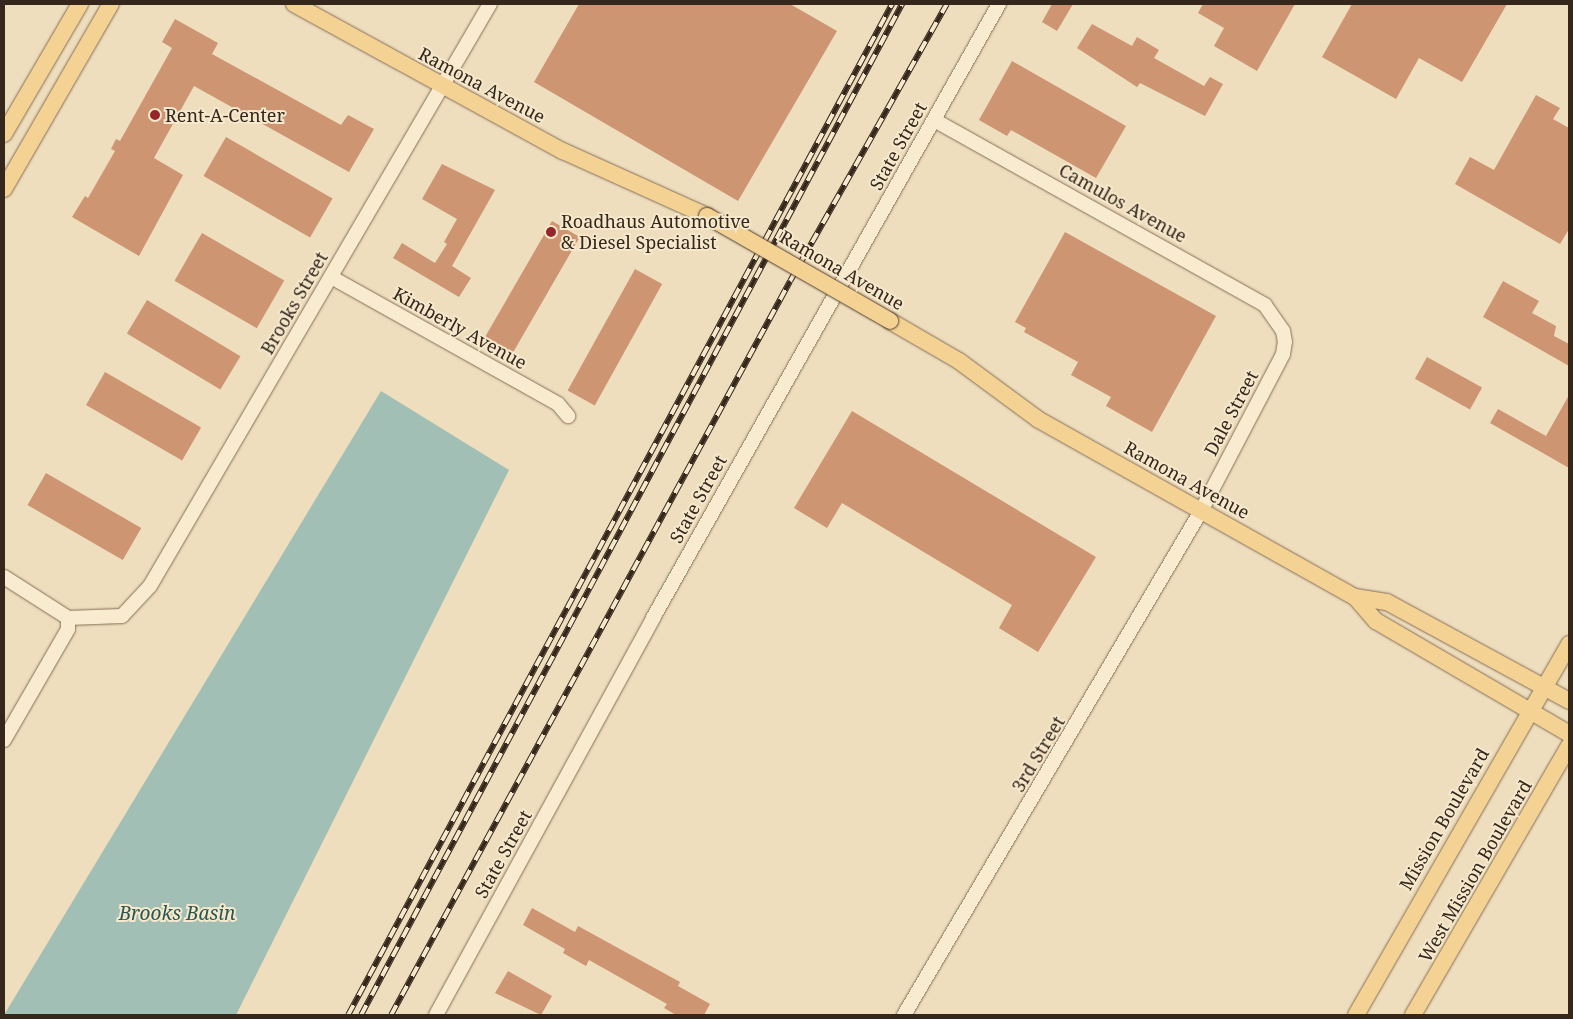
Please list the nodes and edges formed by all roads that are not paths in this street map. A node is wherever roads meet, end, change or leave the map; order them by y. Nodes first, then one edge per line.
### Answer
1 (80, 4) edge
2 (111, 4) edge
3 (294, 4) edge
4 (490, 4) edge
5 (1000, 4) edge
6 (442, 87) junction
7 (934, 120) junction
8 (4, 134) edge
9 (4, 188) edge
10 (331, 277) junction
11 (1284, 331) joint
12 (568, 416) dead end
13 (1201, 511) junction
14 (4, 577) edge
15 (1355, 597) junction
16 (68, 618) junction
17 (1569, 644) edge
18 (1542, 688) junction
19 (1569, 701) edge
20 (1530, 708) junction
21 (1569, 734) edge
22 (4, 739) edge
23 (1569, 746) edge
24 (436, 1015) edge
25 (904, 1015) edge
26 (1356, 1015) edge
27 (1413, 1015) edge

1 - 8 main road
2 - 9 main road
3 - 6 main road, Ramona Avenue
4 - 6 street, Brooks Street
5 - 7 street, State Street
6 - 10 street, Brooks Street
6 - 13 main road, Ramona Avenue, bridge
7 - 11 street, Camulos Avenue
7 - 24 street, State Street
10 - 12 street, Kimberly Avenue
10 - 16 street, Brooks Street
11 - 13 street, Dale Street
13 - 15 main road, Ramona Avenue
13 - 25 street, 3rd Street
14 - 16 street
15 - 18 main road, Ramona Avenue
15 - 20 main road, Ramona Avenue
16 - 22 street
17 - 18 main road, Mission Boulevard
18 - 19 main road, Ramona Avenue
18 - 20 main road, Mission Boulevard
20 - 21 main road, Ramona Avenue
20 - 26 main road, Mission Boulevard
23 - 27 main road, West Mission Boulevard

